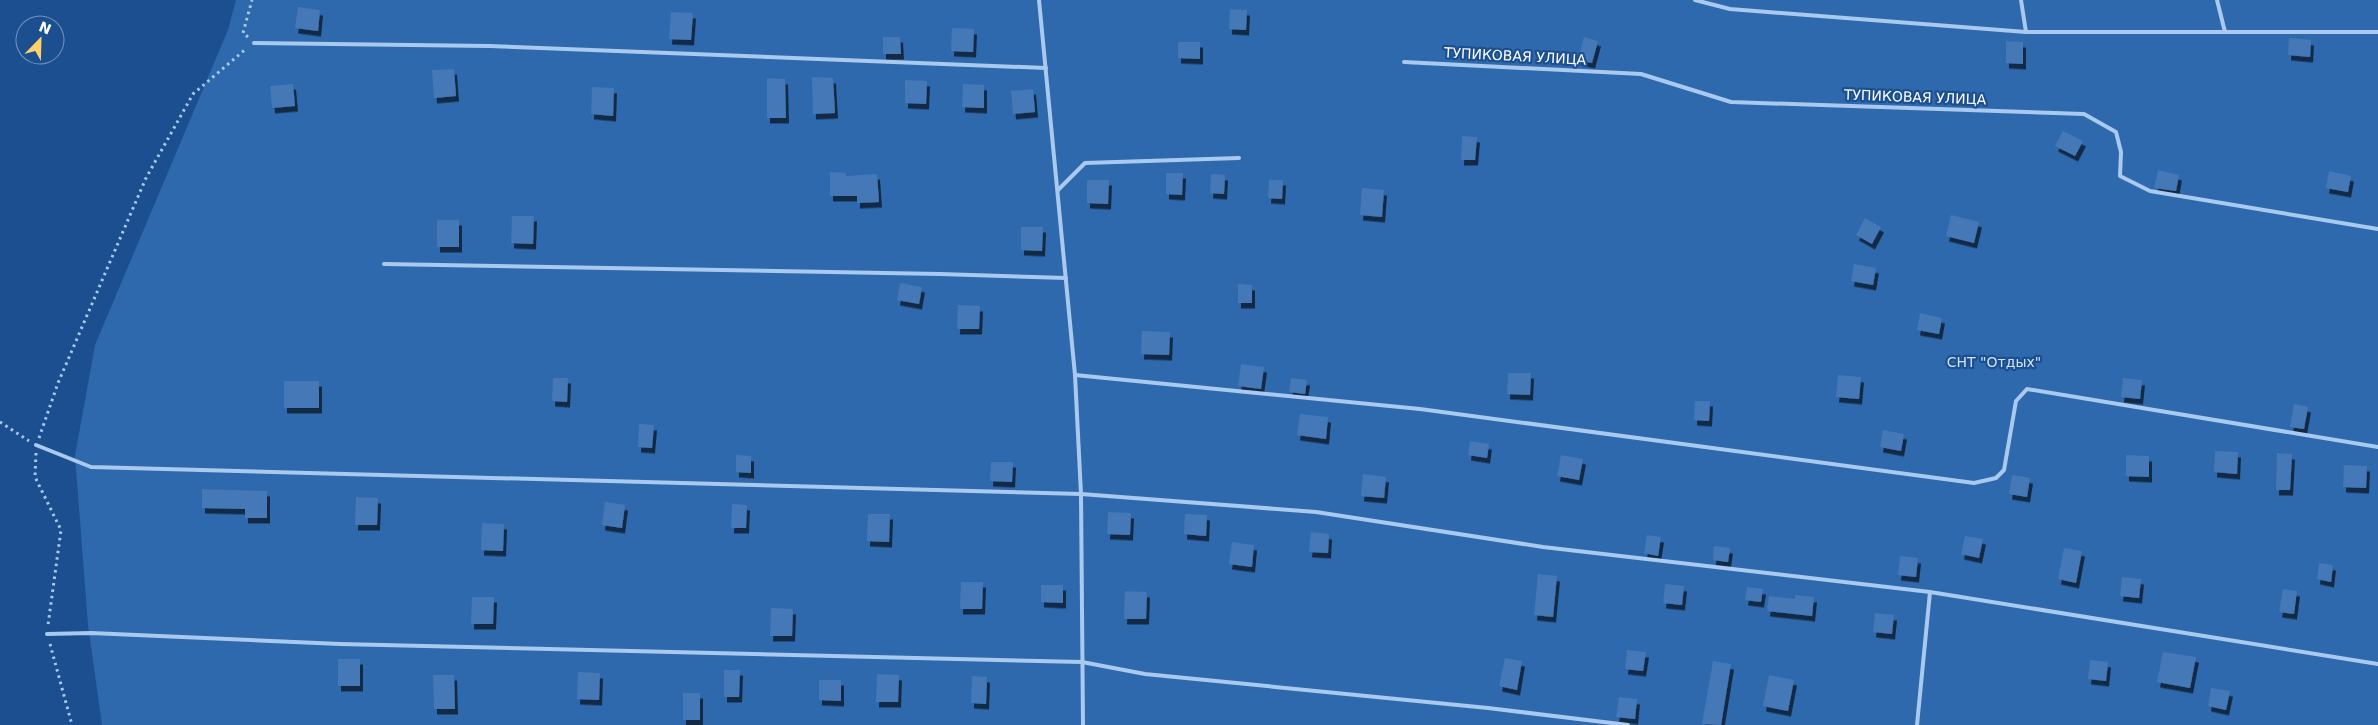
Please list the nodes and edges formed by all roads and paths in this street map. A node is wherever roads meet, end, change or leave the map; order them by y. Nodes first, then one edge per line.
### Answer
1 (252, 0) edge
2 (1039, 0) edge
3 (1695, 0) edge
4 (2021, 0) edge
5 (2217, 0) edge
6 (2026, 32) junction
7 (2224, 32) junction
8 (2378, 32) edge
9 (254, 43) junction
10 (1404, 62) dead end
11 (1046, 68) junction
12 (1239, 158) dead end
13 (1058, 190) junction
14 (2378, 229) edge
15 (384, 264) dead end
16 (1066, 278) junction
17 (1075, 375) junction
18 (0, 422) edge
19 (36, 445) junction
20 (2378, 448) edge
21 (1081, 494) junction
22 (1930, 592) junction
23 (47, 634) junction
24 (1082, 662) junction
25 (2378, 664) edge
26 (72, 725) edge
27 (1082, 725) edge
28 (1628, 725) edge
29 (1918, 725) edge

1 - 9 path
2 - 11 lane
3 - 6 lane
4 - 6 lane
5 - 7 lane
6 - 7 lane
7 - 8 lane
9 - 11 lane
9 - 19 path
10 - 14 lane, ТУПИКОВАЯ УЛИЦА
11 - 13 lane
12 - 13 lane
13 - 16 lane
15 - 16 lane
16 - 17 lane
17 - 20 lane
17 - 21 lane
18 - 19 path
19 - 21 lane
19 - 23 path
21 - 22 lane
21 - 24 lane
22 - 25 lane
22 - 29 lane
23 - 24 lane
23 - 26 path
24 - 27 lane
24 - 28 lane

